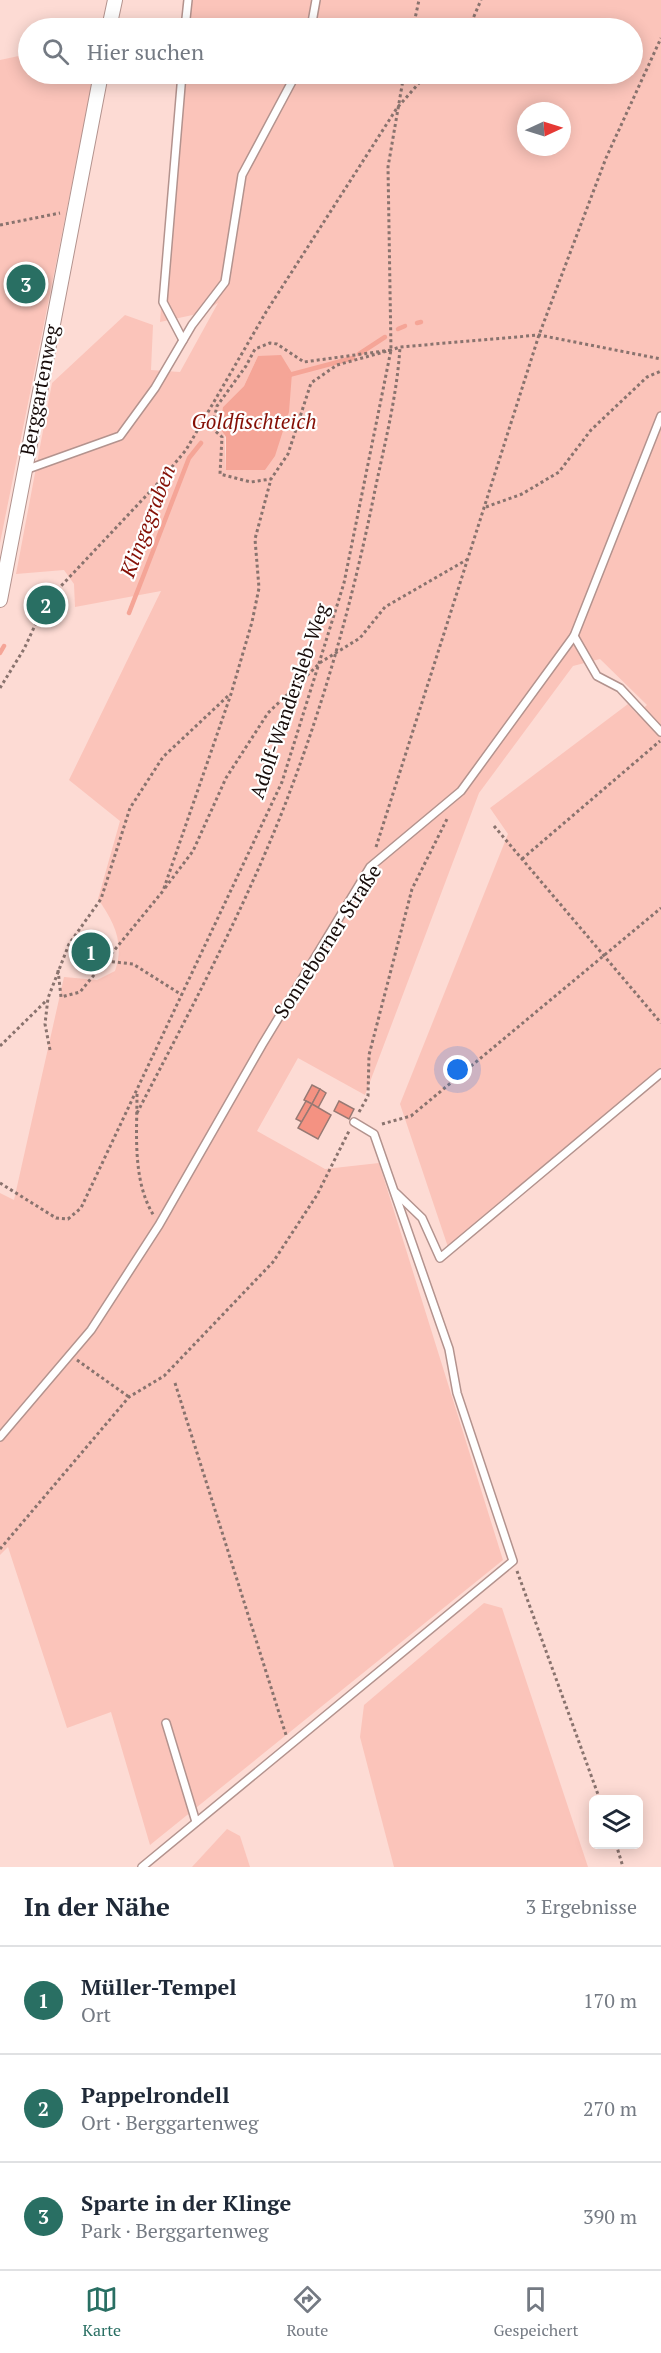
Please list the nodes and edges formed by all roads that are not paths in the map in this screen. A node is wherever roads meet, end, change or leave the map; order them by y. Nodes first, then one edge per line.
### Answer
1 (115, 0) edge
2 (188, 0) edge
3 (316, 0) edge
4 (112, 18) edge
5 (186, 18) edge
6 (313, 18) edge
7 (99, 84) edge
8 (181, 84) edge
9 (291, 84) edge
10 (183, 340) junction
11 (661, 416) edge
12 (23, 471) junction
13 (0, 600) edge
14 (574, 636) junction
15 (661, 732) edge
16 (661, 1073) edge
17 (354, 1122) road end
18 (394, 1191) junction
19 (0, 1437) edge
20 (166, 1723) dead end
21 (196, 1822) junction
22 (142, 1867) edge

1 - 4 street
2 - 5 lane
3 - 6 lane
7 - 12 street, Berggartenweg
8 - 10 lane
9 - 10 lane
10 - 12 lane
11 - 14 lane, Sonneborner Straße
12 - 13 street, Berggartenweg
14 - 15 lane
14 - 19 lane, Sonneborner Straße
16 - 18 lane
17 - 18 lane
18 - 21 lane
20 - 21 lane
21 - 22 lane

